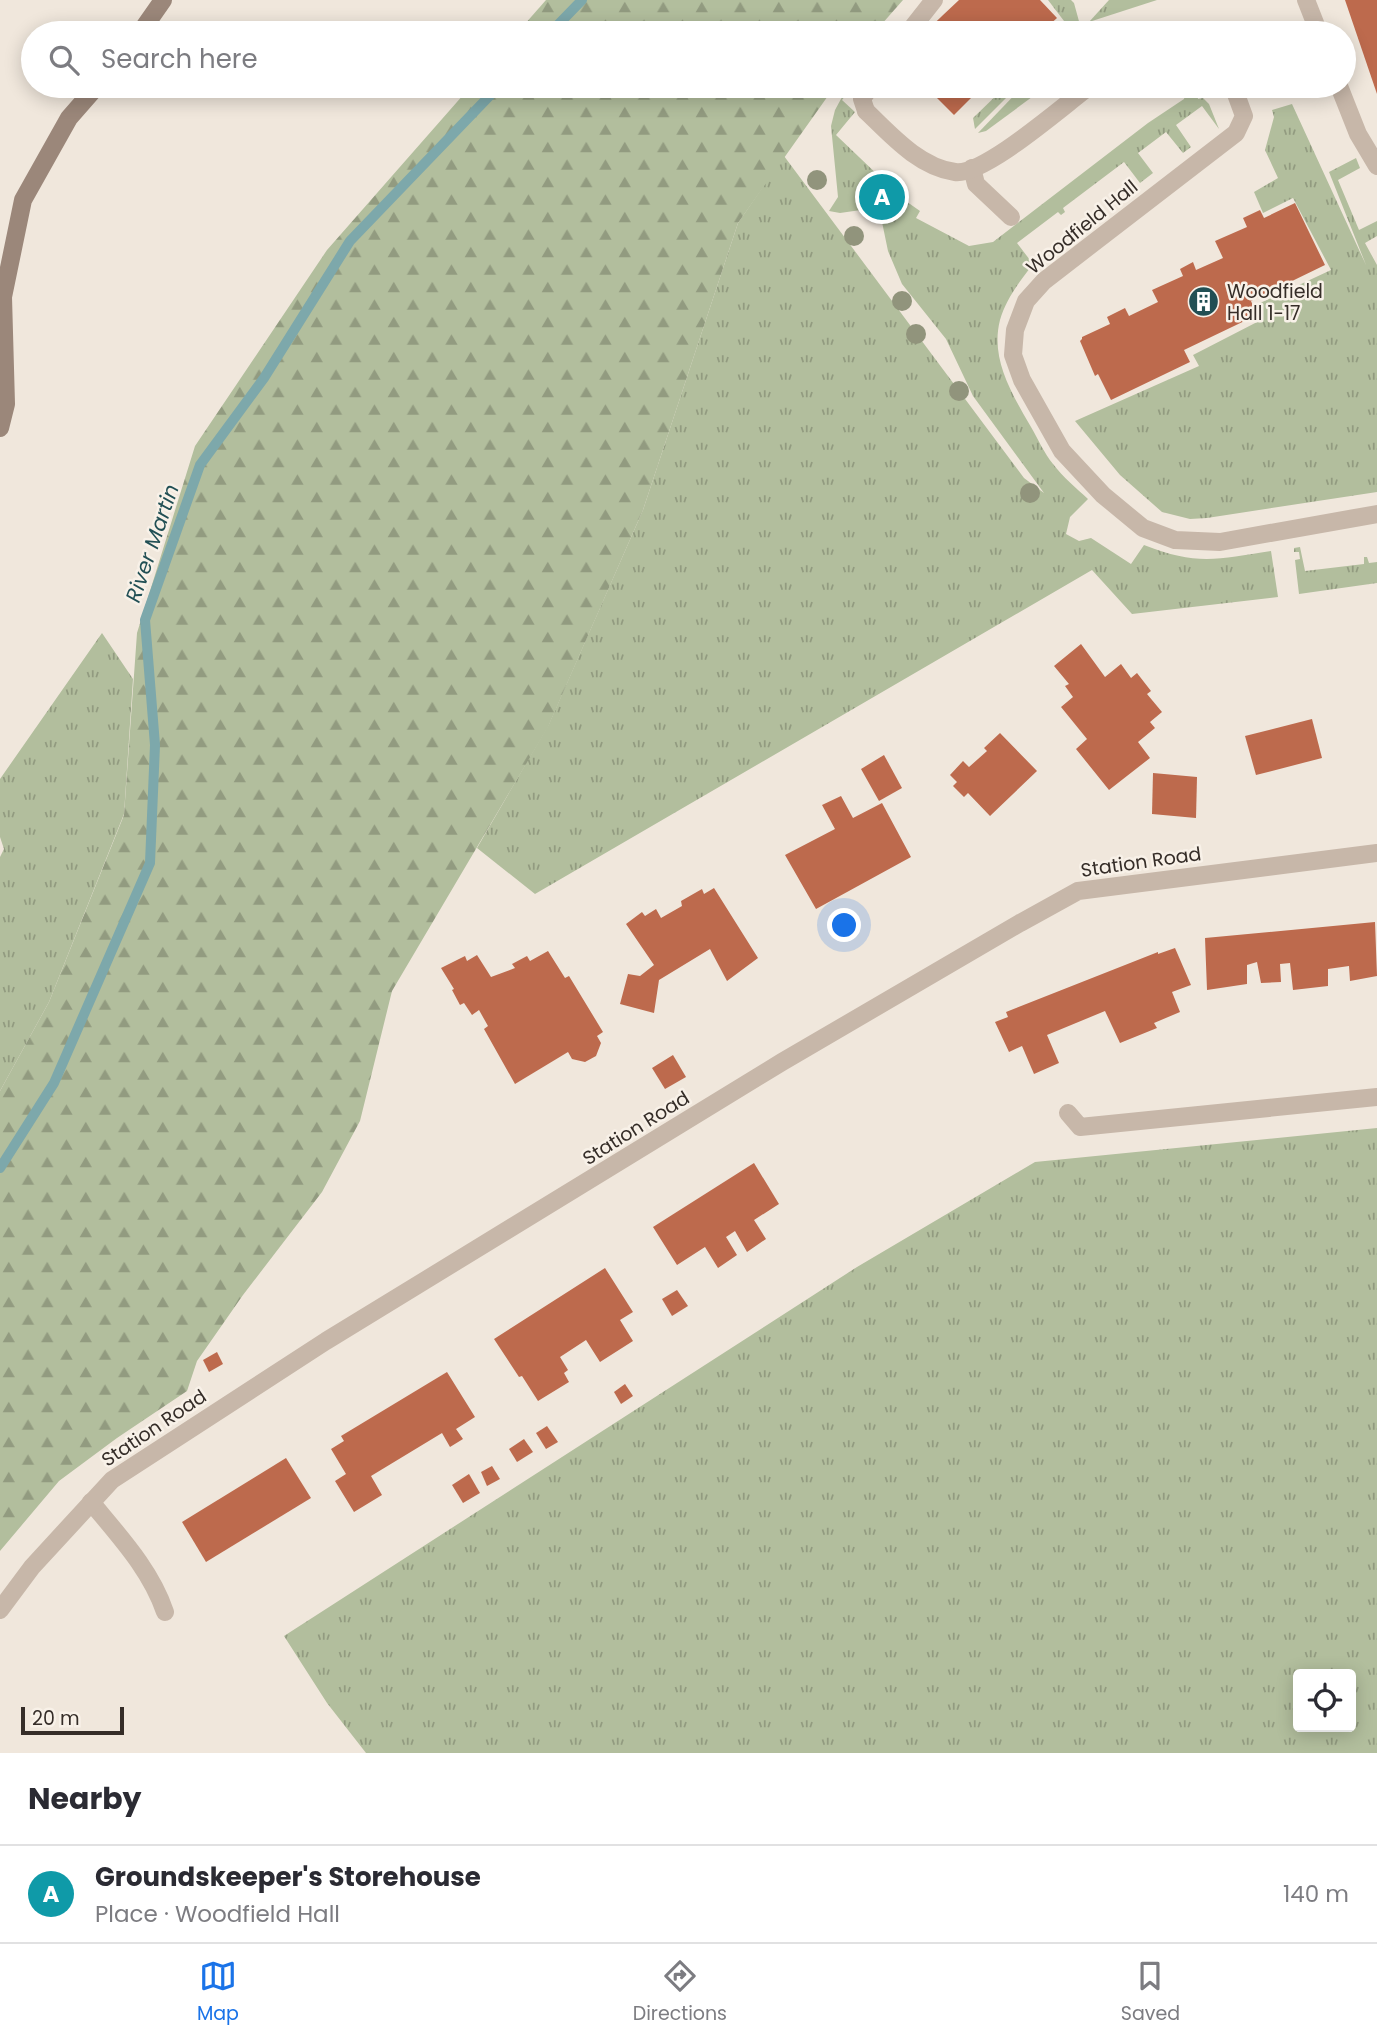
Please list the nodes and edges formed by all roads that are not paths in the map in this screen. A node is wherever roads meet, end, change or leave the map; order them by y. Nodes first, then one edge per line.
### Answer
1 (163, 0) edge
2 (934, 0) edge
3 (1306, 0) edge
4 (148, 21) edge
5 (917, 21) edge
6 (1314, 21) edge
7 (86, 98) edge
8 (863, 98) edge
9 (1074, 98) edge
10 (1237, 98) edge
11 (1344, 98) edge
12 (1377, 166) edge
13 (972, 168) junction
14 (1011, 217) dead end
15 (0, 428) edge
16 (1377, 514) edge
17 (1377, 853) edge
18 (1377, 1097) edge
19 (1068, 1113) dead end
20 (91, 1502) junction
21 (0, 1610) edge
22 (165, 1612) dead end

1 - 4 street
2 - 5 street
3 - 6 street
7 - 15 street
8 - 13 street
9 - 13 street
10 - 16 street, Woodfield Hall
11 - 12 street
13 - 14 street
17 - 20 street, Station Road
18 - 19 street
20 - 21 street, Station Road
20 - 22 street

